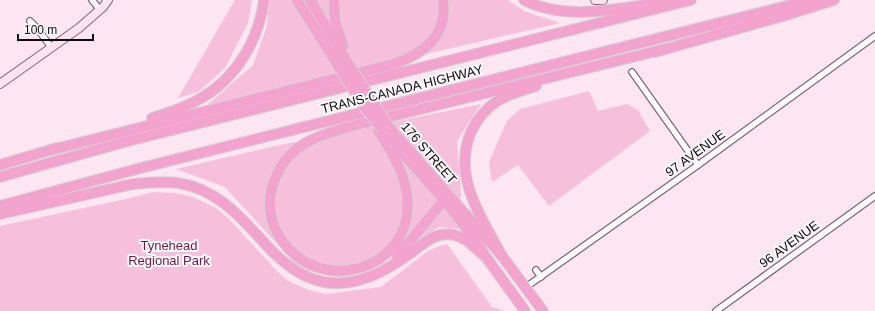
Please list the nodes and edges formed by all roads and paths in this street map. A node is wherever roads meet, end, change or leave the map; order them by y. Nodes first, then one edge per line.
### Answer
1 (92, 0) edge
2 (108, 0) edge
3 (264, 0) edge
4 (297, 0) edge
5 (305, 0) edge
6 (310, 0) edge
7 (334, 0) edge
8 (443, 0) edge
9 (524, 0) edge
10 (595, 0) edge
11 (603, 0) edge
12 (677, 0) edge
13 (691, 0) edge
14 (811, 0) edge
15 (834, 0) edge
16 (100, 10) junction
17 (30, 21) dead end
18 (875, 36) edge
19 (51, 47) junction
20 (661, 50) junction
21 (344, 64) junction
22 (632, 72) dead end
23 (0, 84) edge
24 (383, 129) junction
25 (50, 150) junction
26 (0, 165) edge
27 (698, 165) junction
28 (0, 177) edge
29 (875, 196) edge
30 (446, 198) junction
31 (0, 206) edge
32 (0, 214) edge
33 (502, 256) junction
34 (486, 257) junction
35 (386, 268) junction
36 (536, 270) dead end
37 (541, 277) junction
38 (526, 287) junction
39 (524, 311) edge
40 (543, 311) edge
41 (716, 311) edge

1 - 16 street
2 - 16 street
3 - 25 highway
4 - 21 highway
5 - 21 highway
6 - 21 highway
7 - 21 highway
8 - 25 highway
9 - 12 highway
10 - 11 street
13 - 28 highway, TRANS-CANADA HIGHWAY
14 - 31 highway, TRANS-CANADA HIGHWAY
15 - 20 highway
16 - 19 street
17 - 19 street
18 - 27 street, 97 AVENUE
19 - 23 street
20 - 24 highway
20 - 33 highway
21 - 24 highway, bridge
21 - 24 highway, 176 STREET, bridge
22 - 27 street
24 - 30 highway, 176 STREET
25 - 26 highway
27 - 37 street, 97 AVENUE
29 - 41 street, 96 AVENUE
30 - 33 highway, 176 STREET
30 - 34 highway, 176 STREET
30 - 35 highway
32 - 35 highway
33 - 38 highway, 176 STREET
34 - 35 highway
34 - 39 highway, 176 STREET
36 - 37 street
37 - 38 street, 97 AVENUE
38 - 40 highway, 176 STREET

